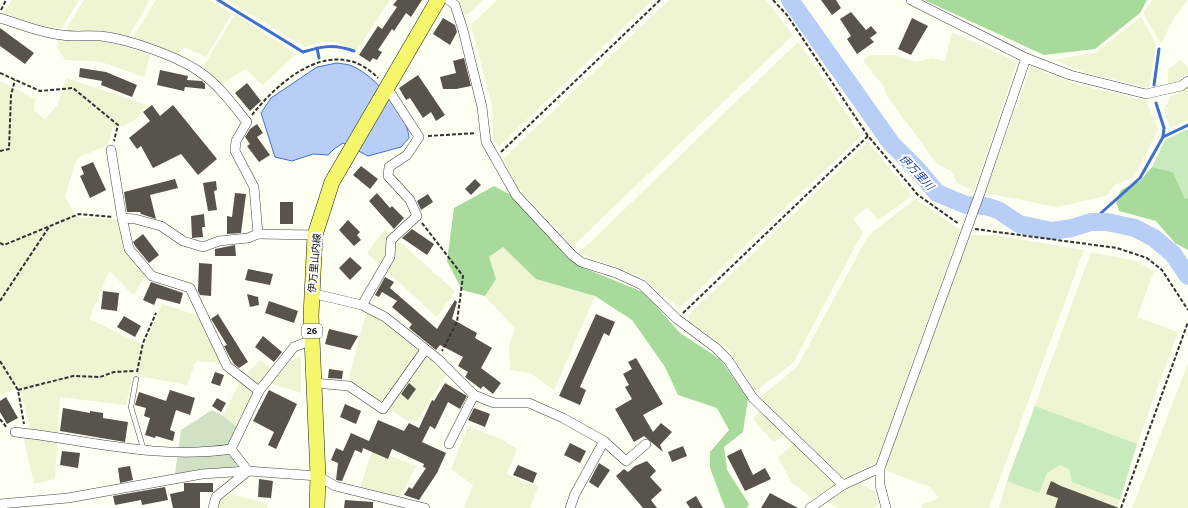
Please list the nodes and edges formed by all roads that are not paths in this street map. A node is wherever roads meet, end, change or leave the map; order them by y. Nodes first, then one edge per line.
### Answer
1 (438, 0) edge
2 (449, 0) edge
3 (911, 0) edge
4 (0, 18) edge
5 (1026, 58) junction
6 (1188, 81) edge
7 (386, 86) junction
8 (111, 150) road end
9 (122, 218) junction
10 (258, 234) junction
11 (315, 235) junction
12 (311, 293) junction
13 (362, 305) junction
14 (312, 340) junction
15 (426, 350) junction
16 (136, 379) road end
17 (314, 383) junction
18 (259, 391) junction
19 (474, 395) junction
20 (15, 432) dead end
21 (604, 441) junction
22 (449, 444) dead end
23 (646, 444) dead end
24 (231, 449) junction
25 (144, 451) junction
26 (880, 468) junction
27 (248, 471) junction
28 (318, 476) junction
29 (843, 485) junction
30 (0, 504) edge
31 (213, 508) edge
32 (317, 508) edge
33 (425, 508) edge
34 (570, 508) edge
35 (810, 508) edge
36 (886, 508) edge

1 - 7 main road, 伊万里山内線 / 26
2 - 29 street
3 - 5 street
4 - 10 street
5 - 6 street
5 - 26 street
7 - 11 main road, 伊万里山内線 / 26
7 - 13 street
8 - 9 street
9 - 10 street
9 - 18 street
10 - 11 street
11 - 12 main road, 伊万里山内線 / 26
12 - 13 street
12 - 14 main road, 伊万里山内線 / 26
13 - 15 street
14 - 17 main road, 伊万里山内線 / 26
14 - 18 street
15 - 17 street
15 - 19 street
16 - 25 lane
17 - 28 main road, 伊万里山内線 / 26
18 - 24 street
19 - 21 street
19 - 22 street
20 - 25 street
21 - 23 street
21 - 34 street
24 - 25 street
24 - 27 street
26 - 29 street
26 - 36 street
27 - 28 street
27 - 30 street
27 - 31 street
28 - 32 main road, 伊万里山内線 / 26
28 - 33 street
29 - 35 street

